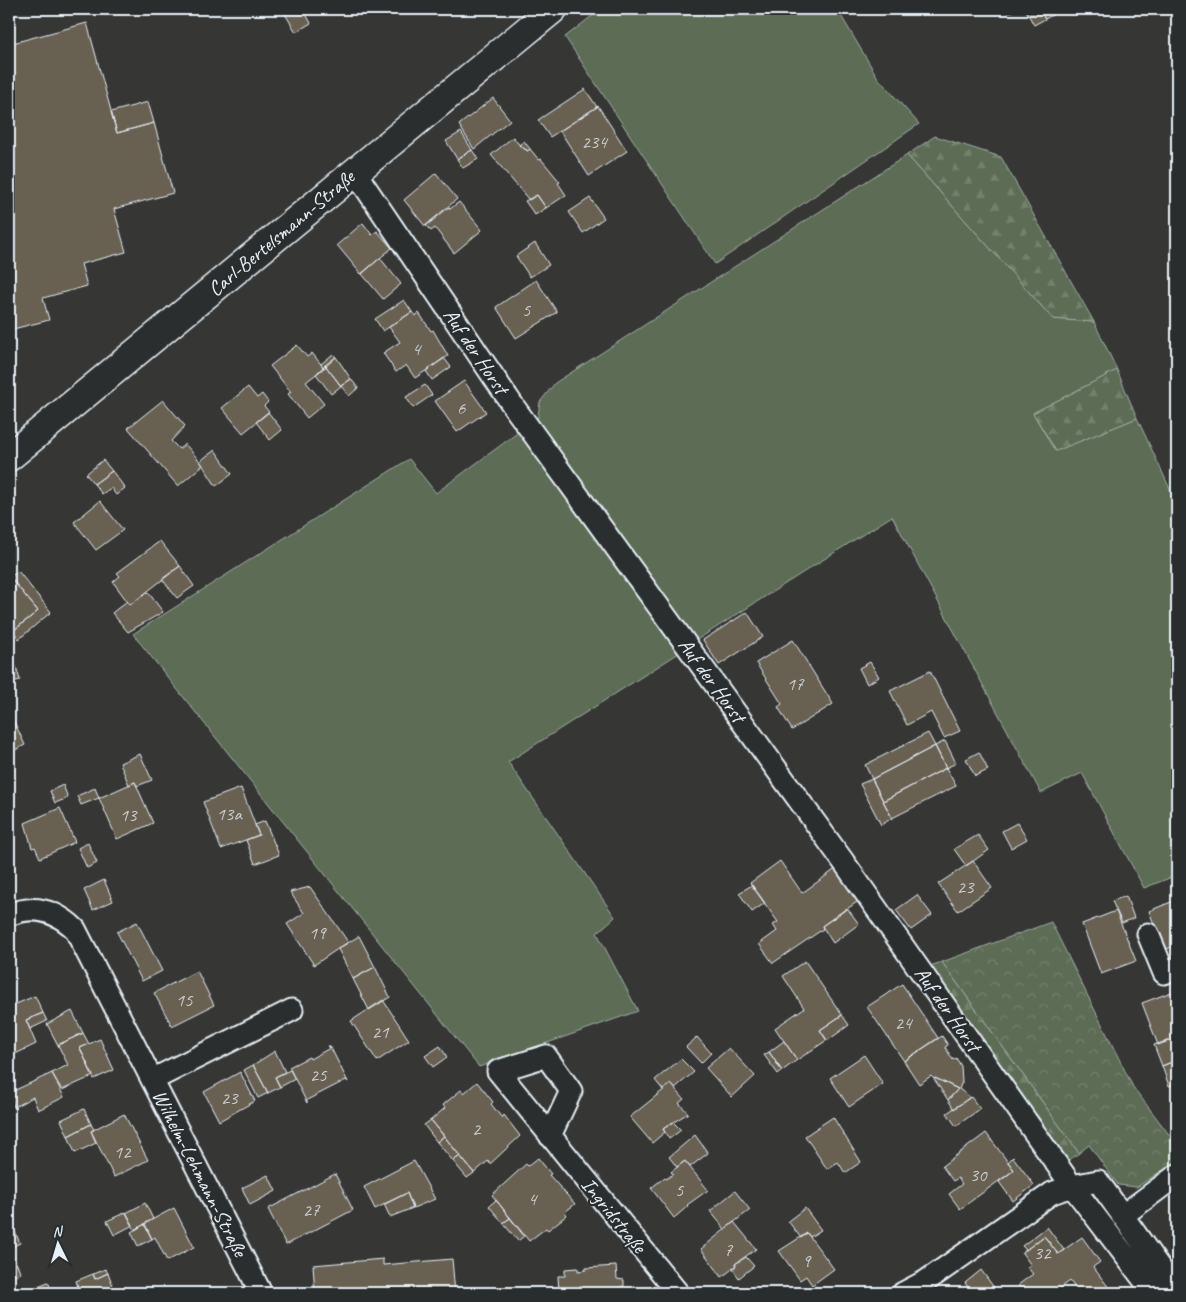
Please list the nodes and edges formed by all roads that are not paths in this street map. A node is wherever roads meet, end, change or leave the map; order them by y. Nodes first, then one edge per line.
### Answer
1 (553, 9) edge
2 (354, 172) junction
3 (9, 457) edge
4 (9, 914) edge
5 (1148, 934) dead end
6 (1177, 968) edge
7 (292, 1010) dead end
8 (152, 1080) junction
9 (550, 1136) dead end
10 (1177, 1175) edge
11 (1072, 1186) junction
12 (1122, 1216) junction
13 (1177, 1292) edge
14 (261, 1293) edge
15 (678, 1293) edge
16 (902, 1293) edge
17 (1154, 1293) edge

1 - 2 main road, Carl-Bertelsmann-Straße
2 - 3 main road, Carl-Bertelsmann-Straße
2 - 11 street, Auf der Horst
4 - 8 street, Wilhelm-Lehmann-Straße
5 - 6 street
7 - 8 street, Wilhelm-Lehmann-Straße
8 - 14 street, Wilhelm-Lehmann-Straße
9 - 15 street, Ingridstraße
10 - 12 street
11 - 12 street
11 - 16 street
11 - 17 street, Auf der Horst
12 - 13 street

